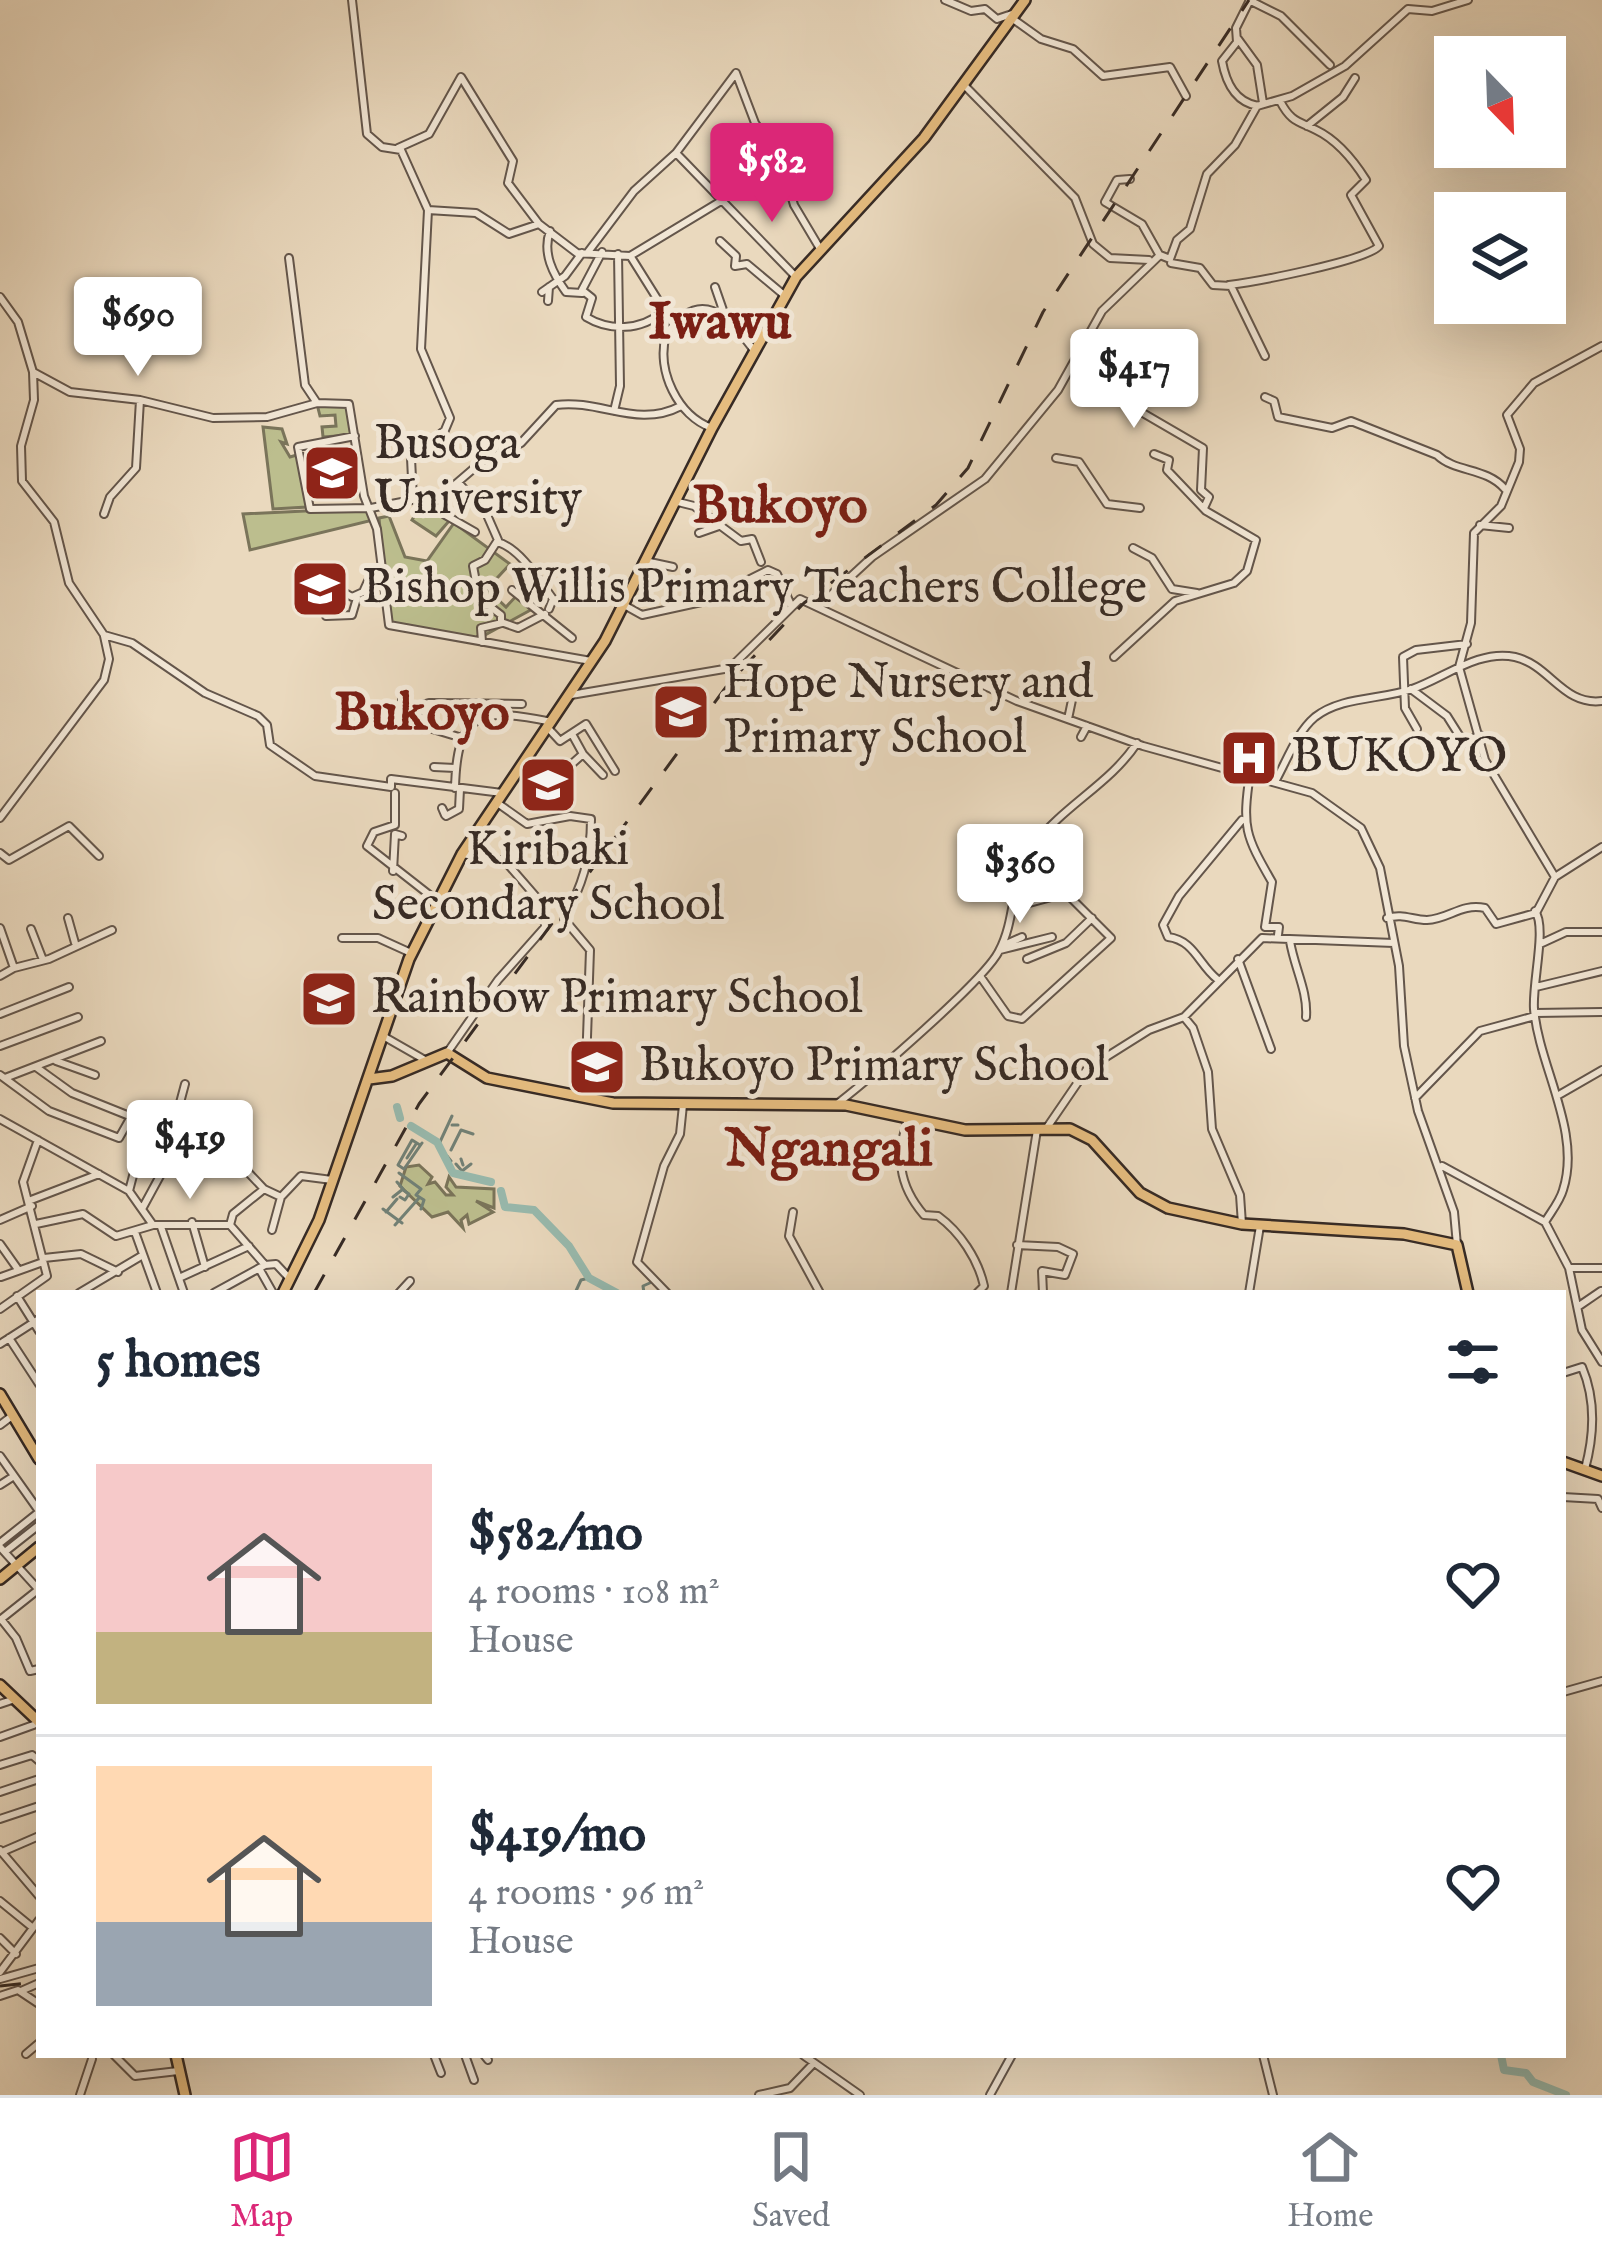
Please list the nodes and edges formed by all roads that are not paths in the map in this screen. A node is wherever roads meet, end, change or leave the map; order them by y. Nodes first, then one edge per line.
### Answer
1 (352, 0) edge
2 (945, 0) edge
3 (1025, 0) edge
4 (1250, 0) edge
5 (1468, 0) edge
6 (1014, 16) junction
7 (1238, 39) junction
8 (1333, 70) junction
9 (1355, 78) dead end
10 (964, 85) junction
11 (1186, 96) dead end
12 (1280, 100) junction
13 (1261, 105) junction
14 (1304, 128) junction
15 (398, 149) junction
16 (676, 153) junction
17 (1130, 179) dead end
18 (721, 201) junction
19 (428, 209) junction
20 (539, 224) junction
21 (550, 231) junction
22 (720, 241) dead end
23 (819, 247) junction
24 (585, 252) junction
25 (602, 252) junction
26 (618, 254) junction
27 (630, 256) junction
28 (1160, 256) junction
29 (289, 258) dead end
30 (1149, 260) junction
31 (1171, 263) dead end
32 (796, 277) junction
33 (558, 280) junction
34 (1229, 285) junction
35 (715, 287) dead end
36 (582, 293) junction
37 (784, 296) junction
38 (0, 297) edge
39 (548, 301) dead end
40 (662, 313) junction
41 (724, 314) junction
42 (673, 324) junction
43 (617, 328) junction
44 (1088, 334) junction
45 (1602, 346) edge
46 (753, 349) junction
47 (1265, 356) dead end
48 (33, 373) junction
49 (1265, 397) dead end
50 (140, 400) junction
51 (316, 403) junction
52 (681, 406) junction
53 (614, 412) junction
54 (712, 428) junction
55 (355, 436) junction
56 (1154, 454) dead end
57 (1056, 458) dead end
58 (458, 482) junction
59 (1505, 489) junction
60 (413, 499) junction
61 (674, 501) junction
62 (430, 506) junction
63 (371, 508) junction
64 (1140, 508) dead end
65 (1204, 508) junction
66 (104, 514) dead end
67 (718, 526) junction
68 (1477, 526) junction
69 (1509, 528) dead end
70 (471, 529) dead end
71 (699, 532) dead end
72 (497, 542) junction
73 (1133, 548) dead end
74 (761, 562) dead end
75 (673, 567) dead end
76 (330, 568) dead end
77 (644, 569) junction
78 (381, 576) junction
79 (512, 590) dead end
80 (1197, 593) junction
81 (346, 595) junction
82 (358, 595) junction
83 (624, 604) junction
84 (353, 606) junction
85 (792, 606) junction
86 (819, 606) junction
87 (547, 611) junction
88 (326, 616) dead end
89 (502, 623) junction
90 (104, 635) junction
91 (572, 638) dead end
92 (482, 642) junction
93 (1468, 644) junction
94 (1114, 657) dead end
95 (593, 662) junction
96 (1459, 667) junction
97 (1408, 690) junction
98 (571, 695) junction
99 (1072, 700) dead end
100 (1602, 701) edge
101 (522, 704) dead end
102 (457, 706) junction
103 (468, 719) junction
104 (1068, 719) junction
105 (550, 725) junction
106 (1087, 726) junction
107 (1417, 729) dead end
108 (572, 734) junction
109 (1480, 735) junction
110 (459, 737) junction
111 (1081, 737) dead end
112 (1137, 743) junction
113 (583, 754) junction
114 (434, 766) dead end
115 (455, 768) junction
116 (566, 770) dead end
117 (615, 771) dead end
118 (1250, 773) junction
119 (603, 775) dead end
120 (1276, 779) junction
121 (458, 791) junction
122 (395, 793) dead end
123 (499, 798) junction
124 (445, 815) dead end
125 (0, 818) edge
126 (1242, 820) junction
127 (403, 836) dead end
128 (1602, 847) edge
129 (0, 853) edge
130 (462, 854) junction
131 (99, 856) dead end
132 (393, 871) junction
133 (1555, 877) junction
134 (436, 900) junction
135 (1014, 907) junction
136 (1535, 911) junction
137 (68, 918) dead end
138 (1092, 918) junction
139 (1387, 919) junction
140 (0, 928) edge
141 (31, 929) dead end
142 (112, 930) dead end
143 (1602, 932) edge
144 (1278, 935) junction
145 (1052, 937) dead end
146 (342, 938) dead end
147 (1022, 938) dead end
148 (1290, 940) junction
149 (1392, 941) junction
150 (75, 943) junction
151 (1540, 944) junction
152 (1001, 948) junction
153 (411, 953) junction
154 (1028, 959) dead end
155 (1238, 959) junction
156 (43, 960) junction
157 (14, 968) junction
158 (1602, 971) edge
159 (0, 976) edge
160 (980, 976) junction
161 (1217, 979) junction
162 (69, 987) dead end
163 (1534, 987) junction
164 (1602, 1012) edge
165 (0, 1014) edge
166 (1534, 1014) junction
167 (78, 1017) dead end
168 (1184, 1017) junction
169 (1306, 1017) dead end
170 (383, 1036) junction
171 (101, 1041) dead end
172 (0, 1046) edge
173 (1271, 1049) dead end
174 (447, 1053) junction
175 (53, 1060) junction
176 (425, 1060) junction
177 (36, 1067) junction
178 (1602, 1070) edge
179 (95, 1075) dead end
180 (2, 1077) edge
181 (369, 1078) junction
182 (185, 1084) dead end
183 (1556, 1096) junction
184 (1415, 1098) junction
185 (585, 1099) junction
186 (683, 1105) junction
187 (834, 1106) junction
188 (132, 1115) junction
189 (909, 1117) junction
190 (0, 1119) edge
191 (172, 1121) junction
192 (147, 1122) junction
193 (1042, 1126) junction
194 (38, 1140) junction
195 (1439, 1164) junction
196 (103, 1173) junction
197 (332, 1180) junction
198 (264, 1189) junction
199 (129, 1191) junction
200 (281, 1197) junction
201 (32, 1203) junction
202 (142, 1209) junction
203 (793, 1212) dead end
204 (0, 1220) edge
205 (192, 1222) junction
206 (1545, 1222) junction
207 (36, 1224) junction
208 (1242, 1224) junction
209 (230, 1225) junction
210 (157, 1226) junction
211 (1260, 1226) junction
212 (272, 1230) dead end
213 (135, 1232) junction
214 (0, 1244) edge
215 (1457, 1245) junction
216 (249, 1246) junction
217 (1017, 1246) junction
218 (143, 1255) junction
219 (43, 1260) junction
220 (262, 1267) junction
221 (17, 1268) junction
222 (206, 1268) junction
223 (1569, 1268) junction
224 (1602, 1268) edge
225 (118, 1272) junction
226 (1, 1277) edge
227 (179, 1278) junction
228 (290, 1279) junction
229 (410, 1281) dead end
230 (234, 1282) junction
231 (85, 1290) edge
232 (156, 1290) edge
233 (183, 1290) edge
234 (219, 1290) edge
235 (239, 1290) edge
236 (278, 1290) edge
237 (282, 1290) edge
238 (402, 1290) edge
239 (664, 1290) edge
240 (818, 1290) edge
241 (979, 1290) edge
242 (1010, 1290) edge
243 (1043, 1290) edge
244 (1249, 1290) edge
245 (1467, 1290) edge
246 (1600, 1291) edge
247 (17, 1296) junction
248 (1580, 1306) junction
249 (0, 1309) edge
250 (36, 1321) edge
251 (8, 1338) junction
252 (0, 1344) edge
253 (1597, 1347) edge
254 (1602, 1362) edge
255 (1566, 1372) edge
256 (36, 1380) edge
257 (0, 1393) edge
258 (14, 1414) junction
259 (0, 1425) edge
260 (36, 1451) edge
261 (0, 1456) edge
262 (1566, 1463) edge
263 (1585, 1469) junction
264 (14, 1476) junction
265 (1602, 1476) edge
266 (0, 1485) edge
267 (1566, 1497) edge
268 (36, 1508) edge
269 (1602, 1508) edge
270 (36, 1515) edge
271 (36, 1527) edge
272 (2, 1547) edge
273 (36, 1549) edge
274 (18, 1564) junction
275 (0, 1580) edge
276 (36, 1585) edge
277 (36, 1591) edge
278 (0, 1620) edge
279 (36, 1670) edge
280 (1602, 1681) edge
281 (0, 1685) edge
282 (1566, 1691) edge
283 (15, 1699) junction
284 (0, 1704) edge
285 (36, 1719) edge
286 (36, 1723) edge
287 (0, 1737) edge
288 (36, 1758) edge
289 (0, 1765) edge
290 (36, 1780) edge
291 (0, 1792) edge
292 (36, 1807) edge
293 (0, 1819) edge
294 (36, 1837) edge
295 (1, 1851) edge
296 (36, 1892) edge
297 (0, 1900) edge
298 (36, 1924) edge
299 (33, 1928) junction
300 (0, 1938) edge
301 (16, 1954) junction
302 (36, 1969) edge
303 (0, 1977) edge
304 (36, 1984) edge
305 (21, 1991) junction
306 (1, 1995) edge
307 (36, 2002) edge
308 (36, 2046) edge
309 (26, 2054) dead end
310 (90, 2058) edge
311 (117, 2058) edge
312 (176, 2058) edge
313 (435, 2058) edge
314 (466, 2058) edge
315 (806, 2058) edge
316 (1010, 2058) edge
317 (1263, 2058) edge
318 (813, 2064) junction
319 (178, 2071) junction
320 (441, 2073) dead end
321 (474, 2080) dead end
322 (80, 2095) edge
323 (185, 2095) edge
324 (760, 2095) edge
325 (860, 2095) edge
326 (990, 2095) edge
327 (1273, 2095) edge

1 - 15 street
2 - 6 street
3 - 6 main road
4 - 7 street
4 - 8 street
5 - 8 street
6 - 10 main road
6 - 11 street
7 - 13 street
7 - 13 street
8 - 12 street
9 - 14 street
10 - 23 main road
10 - 30 street
12 - 13 street
12 - 14 street
13 - 28 street
14 - 34 street
15 - 19 street
15 - 20 street
16 - 18 street
16 - 23 street
16 - 24 street
17 - 28 street
18 - 27 street
18 - 32 street
19 - 20 street
19 - 60 street
20 - 21 street
21 - 24 street
21 - 33 street
22 - 37 street
23 - 32 main road
24 - 25 street
24 - 33 street
25 - 26 street
25 - 36 street
26 - 27 street
26 - 43 street
27 - 40 street
28 - 30 street
29 - 51 street
30 - 44 street
31 - 34 street
32 - 37 main road
33 - 36 street
33 - 39 street
34 - 47 street
35 - 41 street
36 - 43 street
37 - 46 main road
38 - 48 street
40 - 42 street
40 - 43 street
41 - 42 street
41 - 46 street
42 - 52 street
43 - 53 street
44 - 65 street
44 - 86 street
45 - 59 street
46 - 54 main road
48 - 50 street
48 - 90 street
49 - 59 street
50 - 51 street
50 - 66 street
51 - 55 street
52 - 53 street
52 - 54 street
53 - 58 street
54 - 61 main road
55 - 63 street
55 - 63 street
56 - 65 street
57 - 64 street
58 - 62 street
58 - 72 street
59 - 68 street
60 - 62 street
60 - 63 street
61 - 67 street
61 - 77 main road
62 - 70 street
63 - 78 street
65 - 80 street
67 - 71 street
67 - 74 street
68 - 69 street
68 - 93 street
72 - 87 street
72 - 89 street
73 - 80 street
75 - 77 street
76 - 81 street
77 - 83 main road
78 - 82 street
78 - 92 street
79 - 87 street
80 - 94 street
81 - 82 street
81 - 84 street
82 - 84 street
83 - 85 street
83 - 95 main road
84 - 88 street
85 - 86 street
85 - 98 street
86 - 104 street
87 - 89 street
87 - 91 street
89 - 92 street
90 - 121 street
90 - 125 street
92 - 95 street
93 - 96 street
93 - 97 street
95 - 98 main road
96 - 97 street
96 - 100 street
96 - 109 street
97 - 107 street
97 - 109 street
97 - 120 street
98 - 105 main road
99 - 104 street
101 - 102 street
102 - 103 street
102 - 110 street
103 - 105 street
103 - 110 street
104 - 106 street
105 - 108 street
105 - 123 main road
106 - 111 street
106 - 112 street
108 - 113 street
108 - 117 street
109 - 133 street
110 - 115 street
112 - 118 street
112 - 135 street
113 - 116 street
113 - 119 street
114 - 115 street
115 - 121 street
118 - 120 street
118 - 126 street
120 - 139 street
121 - 123 street
121 - 124 street
122 - 132 street
123 - 130 main road
123 - 185 street
126 - 144 street
126 - 161 street
127 - 132 street
128 - 133 street
129 - 131 street
130 - 134 main road
130 - 174 street
132 - 134 street
133 - 136 street
134 - 153 main road
135 - 138 street
135 - 152 street
136 - 139 street
136 - 151 street
137 - 150 street
138 - 154 street
138 - 160 street
139 - 149 street
140 - 157 street
141 - 156 street
142 - 150 street
143 - 151 street
144 - 148 street
144 - 155 street
145 - 152 street
146 - 153 street
147 - 152 street
148 - 149 street
148 - 169 street
149 - 184 street
150 - 156 street
151 - 163 street
152 - 160 street
153 - 170 main road
155 - 161 street
155 - 173 street
156 - 157 street
157 - 159 street
158 - 163 street
160 - 187 street
161 - 168 street
162 - 165 street
163 - 166 street
164 - 166 street
166 - 183 street
166 - 184 street
167 - 172 street
168 - 193 street
168 - 208 street
170 - 176 street
170 - 181 main road
171 - 175 street
174 - 176 main road
174 - 185 main road
175 - 177 street
175 - 179 street
176 - 181 main road
177 - 180 street
177 - 188 street
178 - 183 street
180 - 188 street
181 - 197 main road
182 - 191 street
183 - 206 street
184 - 195 street
185 - 186 main road
186 - 187 main road
186 - 239 street
187 - 189 main road
188 - 192 street
189 - 193 main road
189 - 241 street
190 - 194 street
191 - 192 street
191 - 198 street
191 - 202 street
192 - 199 street
193 - 208 main road
193 - 217 street
194 - 196 street
194 - 201 street
195 - 206 street
195 - 215 street
196 - 199 street
196 - 201 street
197 - 200 street
197 - 228 main road
198 - 200 street
198 - 209 street
199 - 202 street
200 - 212 street
201 - 204 street
201 - 207 street
202 - 210 street
203 - 240 street
205 - 209 street
205 - 210 street
205 - 222 street
206 - 223 street
207 - 213 street
207 - 219 street
208 - 211 main road
209 - 216 street
210 - 213 street
210 - 227 street
211 - 215 main road
211 - 244 street
213 - 218 street
214 - 221 street
215 - 245 main road
216 - 220 street
216 - 222 street
217 - 242 street
217 - 243 street
218 - 225 street
218 - 232 street
219 - 221 street
219 - 225 street
219 - 247 street
220 - 228 street
220 - 230 street
220 - 236 street
221 - 226 street
222 - 227 street
223 - 224 street
223 - 248 street
225 - 231 street
227 - 233 street
228 - 237 main road
229 - 238 street
230 - 234 street
230 - 235 street
246 - 248 street
247 - 249 street
247 - 250 street
248 - 253 street
250 - 251 street
251 - 252 street
251 - 256 street
253 - 254 street
255 - 263 street
257 - 258 main road
258 - 259 street
258 - 260 main road
261 - 264 street
262 - 263 main road
263 - 265 main road
264 - 266 street
264 - 268 street
267 - 269 street
270 - 272 street
271 - 272 street
272 - 274 street
273 - 274 main road
274 - 275 main road
274 - 276 street
277 - 278 street
278 - 279 street
280 - 282 street
281 - 283 main road
283 - 284 street
283 - 285 main road
286 - 287 street
288 - 289 street
290 - 291 street
292 - 293 street
294 - 295 street
295 - 296 street
297 - 299 street
298 - 299 street
299 - 301 street
300 - 301 street
301 - 303 street
302 - 303 street
303 - 306 street
304 - 305 street
305 - 306 street
305 - 307 street
308 - 309 street
310 - 322 street
311 - 319 street
312 - 319 main road
313 - 320 street
314 - 321 street
315 - 318 street
316 - 326 street
317 - 327 street
318 - 324 street
318 - 325 street
319 - 323 main road

